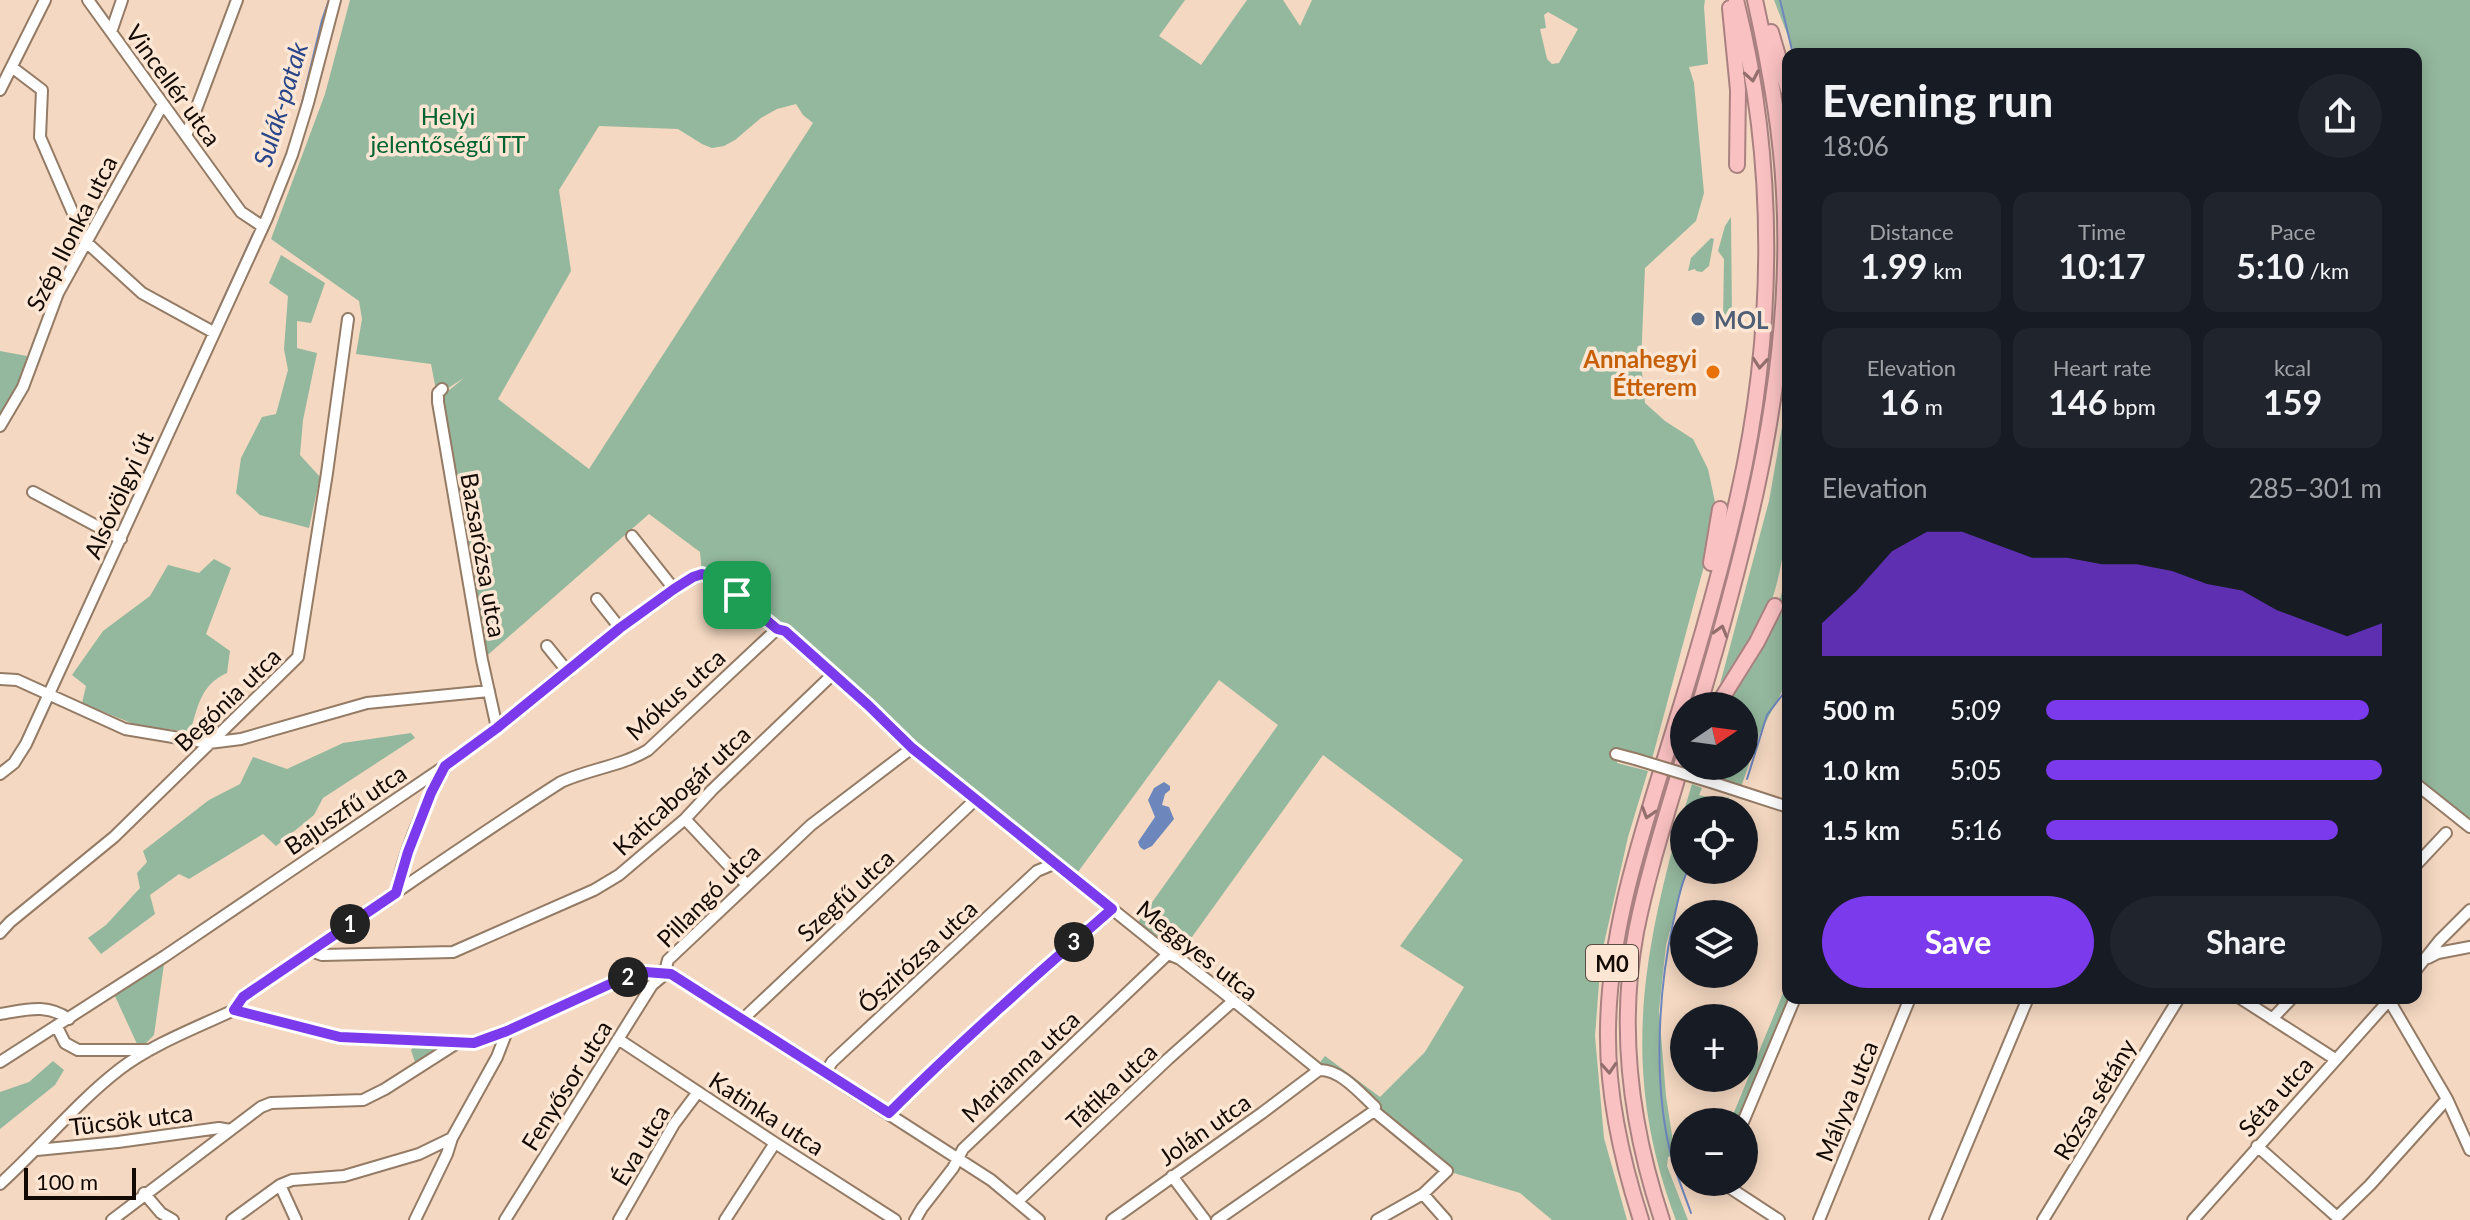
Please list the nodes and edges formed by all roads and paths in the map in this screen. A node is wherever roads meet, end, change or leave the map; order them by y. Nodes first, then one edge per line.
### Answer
1 (45, 0) edge
2 (88, 0) edge
3 (122, 0) edge
4 (237, 0) edge
5 (335, 0) edge
6 (1730, 0) edge
7 (1736, 0) edge
8 (1758, 0) edge
9 (111, 32) junction
10 (13, 68) junction
11 (1782, 68) edge
12 (0, 90) edge
13 (163, 104) junction
14 (186, 136) junction
15 (1737, 165) dead end
16 (1782, 171) edge
17 (262, 226) junction
18 (85, 241) junction
19 (348, 319) dead end
20 (1782, 325) edge
21 (213, 332) junction
22 (442, 389) dead end
23 (0, 426) edge
24 (33, 492) dead end
25 (1720, 509) dead end
26 (632, 536) dead end
27 (121, 539) junction
28 (702, 574) joint
29 (674, 589) junction
30 (597, 599) dead end
31 (1775, 606) dead end
32 (1706, 619) junction
33 (620, 628) junction
34 (777, 629) junction
35 (547, 646) dead end
36 (568, 672) junction
37 (832, 675) junction
38 (0, 679) edge
39 (489, 691) junction
40 (1703, 692) edge
41 (1726, 692) edge
42 (49, 695) junction
43 (497, 728) junction
44 (209, 743) junction
45 (912, 748) junction
46 (1616, 754) dead end
47 (445, 766) junction
48 (0, 774) edge
49 (1677, 780) edge
50 (1678, 780) edge
51 (1675, 785) junction
52 (2422, 789) edge
53 (975, 800) junction
54 (1782, 805) edge
55 (685, 819) junction
56 (2470, 827) edge
57 (2446, 833) dead end
58 (1040, 850) junction
59 (2422, 859) edge
60 (1056, 863) junction
61 (1037, 871) junction
62 (746, 884) junction
63 (396, 893) junction
64 (1112, 909) junction
65 (2470, 910) edge
66 (0, 933) edge
67 (2470, 947) edge
68 (311, 951) junction
69 (1168, 954) junction
70 (2426, 959) junction
71 (2422, 963) edge
72 (664, 975) junction
73 (1232, 1002) junction
74 (1792, 1004) edge
75 (1908, 1004) edge
76 (2025, 1004) edge
77 (2175, 1004) edge
78 (2249, 1004) edge
79 (2286, 1004) edge
80 (2385, 1004) edge
81 (2393, 1004) edge
82 (234, 1010) junction
83 (0, 1014) edge
84 (69, 1019) junction
85 (743, 1019) junction
86 (2272, 1019) junction
87 (57, 1027) junction
88 (507, 1031) junction
89 (618, 1039) junction
90 (457, 1043) junction
91 (152, 1050) junction
92 (2335, 1059) junction
93 (0, 1062) edge
94 (1319, 1070) junction
95 (826, 1072) junction
96 (698, 1092) junction
97 (2447, 1099) junction
98 (1749, 1108) edge
99 (1374, 1111) junction
100 (889, 1113) junction
101 (230, 1130) junction
102 (452, 1138) junction
103 (775, 1143) junction
104 (2257, 1146) junction
105 (37, 1150) junction
106 (2470, 1150) edge
107 (957, 1158) junction
108 (1172, 1176) junction
109 (0, 1184) edge
110 (280, 1185) junction
111 (144, 1193) junction
112 (1423, 1194) junction
113 (1742, 1196) edge
114 (1018, 1201) junction
115 (112, 1220) edge
116 (173, 1220) edge
117 (232, 1220) edge
118 (296, 1220) edge
119 (415, 1220) edge
120 (505, 1220) edge
121 (619, 1220) edge
122 (725, 1220) edge
123 (895, 1220) edge
124 (915, 1220) edge
125 (1039, 1220) edge
126 (1112, 1220) edge
127 (1205, 1220) edge
128 (1217, 1220) edge
129 (1377, 1220) edge
130 (1446, 1220) edge
131 (1641, 1220) edge
132 (1662, 1220) edge
133 (1779, 1220) edge
134 (1819, 1220) edge
135 (1935, 1220) edge
136 (2043, 1220) edge
137 (2193, 1220) edge

1 - 10 street
2 - 9 street, Vincellér utca
3 - 9 street
4 - 14 street
5 - 17 street, Alsóvölgyi út
6 - 15 highway
7 -> 32 highway, M0
8 - 11 highway
16 -> 8 highway
9 - 13 street, Vincellér utca
10 - 12 street
10 - 18 street
13 - 14 street, Vincellér utca
13 - 18 street, Szép Ilonka utca
14 - 17 street, Vincellér utca
17 - 21 street, Alsóvölgyi út
18 - 21 street
18 - 23 street, Szép Ilonka utca
19 - 44 street, Begónia utca
40 -> 20 highway
21 - 27 street, Alsóvölgyi út
22 - 39 street, Bazsarózsa utca
24 - 27 street
25 - 32 highway
26 - 29 street
27 - 42 street, Alsóvölgyi út
28 - 29 street, Bajuszfű utca
28 - 34 street, Meggyes utca
29 - 33 street, Bajuszfű utca
30 - 33 street
31 - 41 highway
32 -> 131 highway, M0
33 - 36 street, Bajuszfű utca
34 - 37 street, Meggyes utca
34 - 63 street, Mókus utca
35 - 36 street
36 - 43 street, Bajuszfű utca
37 - 45 street, Meggyes utca
37 - 55 street, Katicabogár utca
38 - 42 street
39 - 43 street, Bazsarózsa utca
39 - 44 street
42 - 44 street
42 - 48 street, Alsóvölgyi út
43 - 47 street, Bajuszfű utca
44 - 66 street, Begónia utca
45 - 53 street, Meggyes utca
45 - 62 street, Pillangó utca
46 - 54 street, bridge
47 - 63 street
47 - 84 street, Bajuszfű utca
49 - 51 highway, M0
50 - 51 highway
51 - 132 highway, M0
52 - 56 street
53 - 58 street, Meggyes utca
53 - 85 street, Szegfű utca
55 - 62 street
55 - 68 street, Katicabogár utca
57 - 59 street
58 - 60 street, Meggyes utca
58 - 61 street
60 - 61 street, Őszirózsa utca
60 - 64 street, Meggyes utca
61 - 95 street, Őszirózsa utca
62 - 72 street, Pillangó utca
63 - 68 street, Mókus utca
64 - 69 street, Meggyes utca
64 - 100 street
65 - 70 street
67 - 70 street
68 - 82 street, Mókus utca
69 - 73 street, Meggyes utca
69 - 107 street, Marianna utca
70 - 71 street
72 - 85 street
72 - 88 street, Pillangó utca
72 - 89 street, Fenyősor utca
73 - 94 street, Meggyes utca
73 - 114 street, Tátika utca
74 - 98 street
75 - 134 street, Mályva utca
76 - 135 street
77 - 136 street, Rózsa sétány
78 - 86 street
79 - 86 street
80 - 92 street, Séta utca
81 - 97 street
82 - 90 street, Pillangó utca
82 - 91 street, Mókus utca
83 - 84 street
84 - 87 street, Bajuszfű utca
85 - 95 street
86 - 92 street
87 - 91 street
87 - 93 street, Bajuszfű utca
88 - 90 street, Pillangó utca
88 - 102 street
89 - 96 street, Katinka utca
89 - 120 street, Fenyősor utca
90 - 101 street
91 - 105 street, Mókus utca
92 - 104 street, Séta utca
94 - 99 street, Meggyes utca
94 - 108 street, Jolán utca
95 - 100 street
96 - 103 street, Katinka utca
96 - 121 street, Éva utca
97 - 104 street
97 - 106 street
99 - 112 street, Meggyes utca
99 - 128 street
100 - 107 street
101 - 105 street, Tücsök utca
101 - 111 street
102 - 110 street
102 - 119 street
103 - 122 street
103 - 123 street, Katinka utca
104 - 137 street, Séta utca
105 - 109 street, Mókus utca
107 - 114 street
107 - 124 street, Marianna utca
108 - 126 street, Jolán utca
108 - 127 street
110 - 117 street
110 - 118 street
111 - 115 street
111 - 116 street
112 - 129 street
112 - 130 street
113 - 133 street
114 - 125 street

